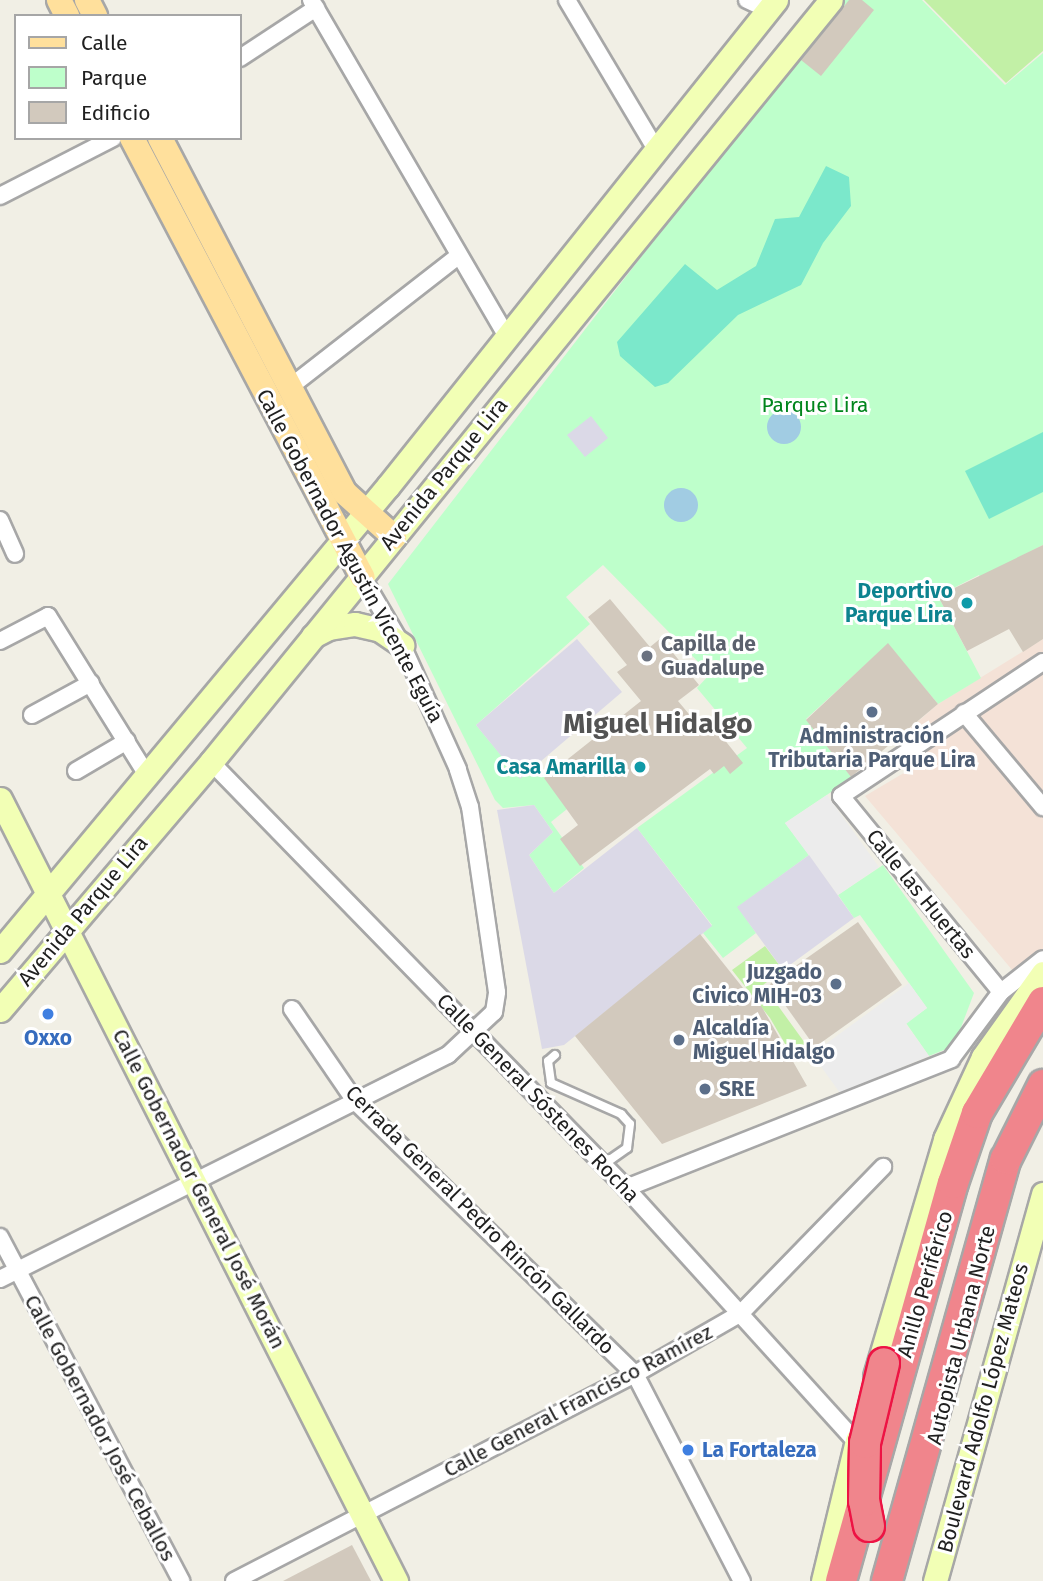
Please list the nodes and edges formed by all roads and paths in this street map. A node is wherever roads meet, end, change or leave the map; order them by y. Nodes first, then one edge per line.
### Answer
1 (567, 0) edge
2 (747, 0) edge
3 (831, 0) edge
4 (313, 4) edge
5 (772, 5) edge
6 (242, 57) edge
7 (109, 140) edge
8 (133, 140) edge
9 (161, 140) edge
10 (657, 151) junction
11 (0, 196) edge
12 (457, 257) junction
13 (507, 337) junction
14 (290, 387) junction
15 (366, 513) junction
16 (0, 520) edge
17 (394, 537) junction
18 (341, 543) junction
19 (15, 554) dead end
20 (362, 577) junction
21 (308, 640) junction
22 (0, 641) edge
23 (402, 645) junction
24 (1040, 669) edge
25 (91, 683) junction
26 (964, 713) junction
27 (32, 715) dead end
28 (127, 741) junction
29 (211, 762) junction
30 (76, 771) dead end
31 (147, 775) junction
32 (0, 799) edge
33 (1043, 807) edge
34 (49, 891) junction
35 (68, 928) junction
36 (0, 951) edge
37 (1043, 959) edge
38 (1043, 973) edge
39 (1043, 987) edge
40 (1001, 992) junction
41 (1043, 1002) edge
42 (292, 1009) dead end
43 (0, 1010) edge
44 (476, 1033) junction
45 (1043, 1037) edge
46 (555, 1055) dead end
47 (1043, 1085) edge
48 (1043, 1095) edge
49 (355, 1101) junction
50 (598, 1160) junction
51 (883, 1167) dead end
52 (194, 1180) junction
53 (626, 1188) junction
54 (1043, 1194) edge
55 (0, 1237) edge
56 (16, 1270) junction
57 (0, 1279) edge
58 (741, 1313) junction
59 (635, 1374) junction
60 (856, 1442) junction
61 (363, 1513) junction
62 (869, 1526) junction
63 (181, 1581) edge
64 (234, 1581) edge
65 (396, 1581) edge
66 (742, 1581) edge
67 (822, 1581) edge
68 (841, 1581) edge
69 (854, 1581) edge
70 (887, 1581) edge
71 (894, 1581) edge
72 (935, 1581) edge

1 - 10 street
2 - 5 street
3 - 17 main road, Avenida Parque Lira
4 - 6 street
4 - 12 street
5 - 10 main road, Avenida Parque Lira
7 - 11 street
8 - 18 main road, Calle Gobernador Agustín Vicente Eguía
9 - 14 main road, Calle Gobernador Agustín Vicente Eguía
10 - 13 main road, Avenida Parque Lira
12 - 13 street
12 - 14 street
13 - 15 main road, Avenida Parque Lira
14 - 15 main road, Calle Gobernador Agustín Vicente Eguía
15 - 17 main road, Calle Gobernador Agustín Vicente Eguía
15 - 18 main road, Avenida Parque Lira
16 - 19 street
17 - 20 main road, Avenida Parque Lira
18 - 20 main road, Calle Gobernador Agustín Vicente Eguía
18 - 31 main road, Avenida Parque Lira
20 - 21 main road, Avenida Parque Lira
20 - 23 street, Calle Gobernador Agustín Vicente Eguía
21 - 23 main road
21 - 29 main road, Avenida Parque Lira
22 - 25 street
23 - 44 street, Calle Gobernador Agustín Vicente Eguía
24 - 26 street
25 - 27 street
25 - 28 street
26 - 33 street
26 - 40 street, Calle las Huertas
28 - 30 street
28 - 31 street
29 - 35 main road, Avenida Parque Lira
29 - 44 street, Calle General Sóstenes Rocha
31 - 34 main road, Avenida Parque Lira
32 - 34 main road, Calle Gobernador General José Morán
34 - 35 main road, Calle Gobernador General José Morán
34 - 36 main road, Avenida Parque Lira
35 - 43 main road, Avenida Parque Lira
35 - 52 main road, Calle Gobernador General José Morán
37 - 40 street
38 - 60 main road
39 - 62 highway, bridge
40 - 53 street
41 - 68 highway, Anillo Periférico
42 - 49 street, Cerrada General Pedro Rincón Gallardo
44 - 49 street, Calle Gobernador Agustín Vicente Eguía
44 - 50 street, Calle General Sóstenes Rocha
45 - 62 highway, Autopista Urbana Norte
46 - 50 lane
47 - 70 highway, Anillo Periférico
48 - 71 highway, Autopista Urbana Norte
49 - 52 street, Calle Gobernador Agustín Vicente Eguía
49 - 59 street, Cerrada General Pedro Rincón Gallardo
50 - 53 street, Calle General Sóstenes Rocha
51 - 58 street, Calle General Francisco Ramírez
52 - 56 street, Calle Gobernador Agustín Vicente Eguía
52 - 61 main road, Calle Gobernador General José Morán
53 - 58 street, Calle General Sóstenes Rocha
54 - 72 main road, Boulevard Adolfo López Mateos
55 - 56 street, Calle Gobernador José Ceballos
56 - 57 street, Calle Gobernador Agustín Vicente Eguía
56 - 63 street, Calle Gobernador José Ceballos
58 - 59 street, Calle General Francisco Ramírez
58 - 60 street, Calle General Sóstenes Rocha
59 - 61 street, Calle General Francisco Ramírez
59 - 66 street, Cerrada General Pedro Rincón Gallardo
60 - 67 main road
61 - 64 street, Calle General Francisco Ramírez
61 - 65 main road, Calle Gobernador General José Morán
62 - 69 highway, Autopista Urbana Norte

